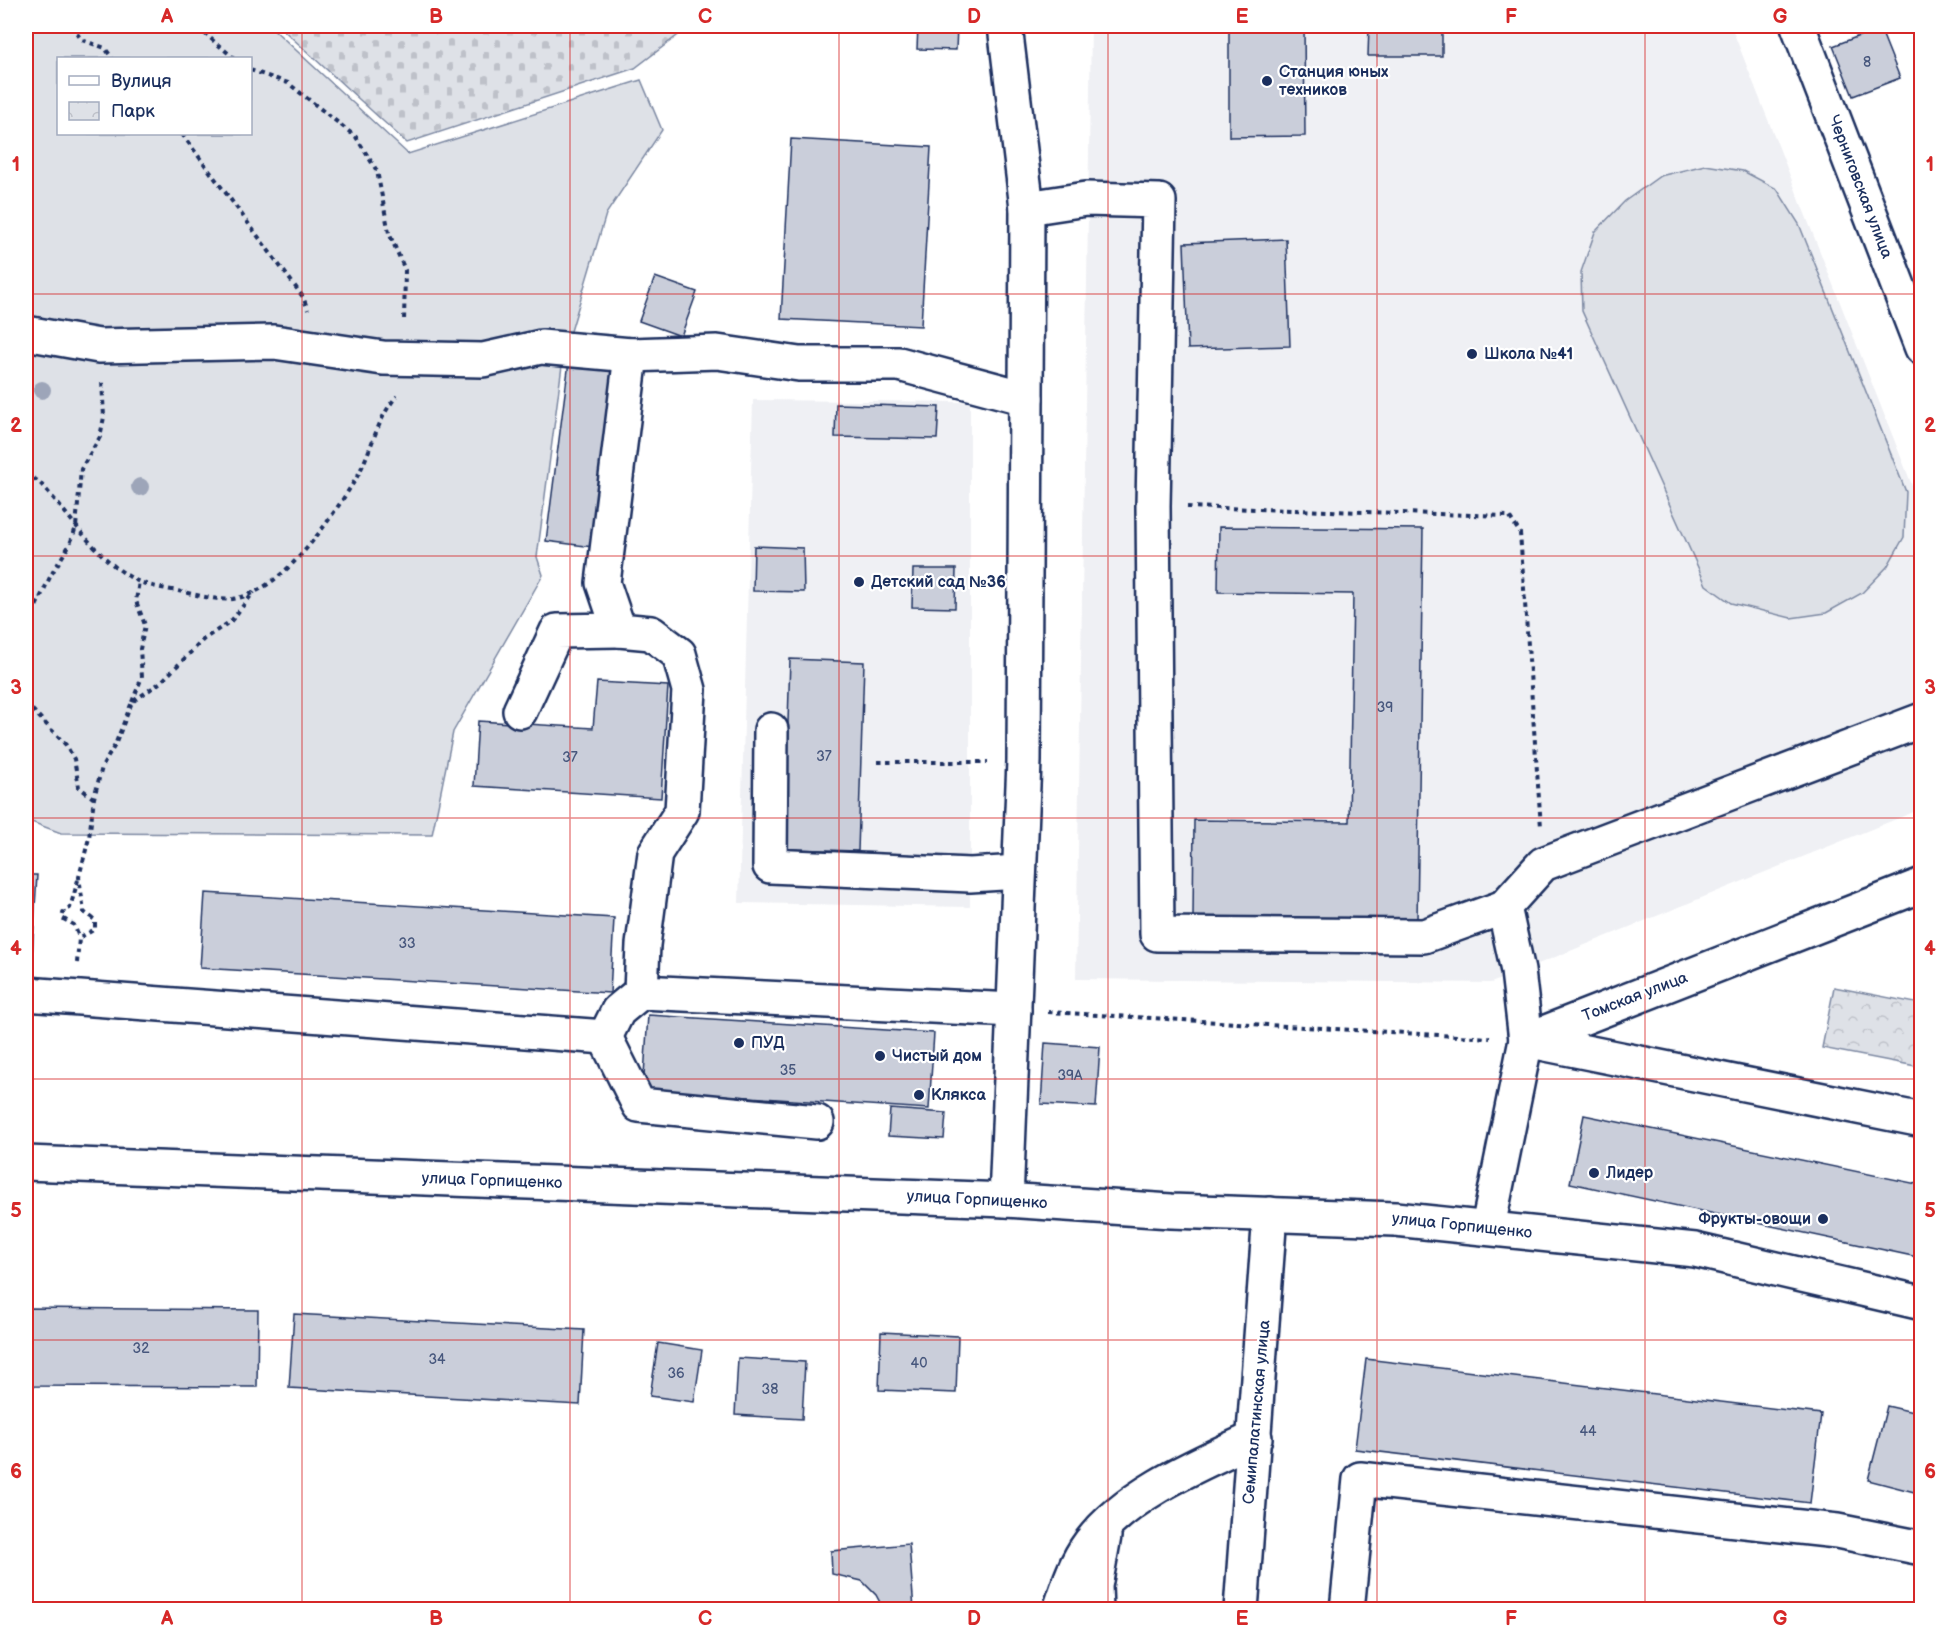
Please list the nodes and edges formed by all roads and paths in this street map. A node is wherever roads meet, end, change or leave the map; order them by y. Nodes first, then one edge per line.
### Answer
1 (71, 26) edge
2 (123, 26) edge
3 (153, 26) edge
4 (188, 26) edge
5 (1005, 26) edge
6 (1798, 26) edge
7 (111, 57) edge
8 (233, 57) edge
9 (252, 71) edge
10 (183, 135) edge
11 (1026, 208) junction
12 (26, 333) edge
13 (95, 345) junction
14 (1922, 348) edge
15 (323, 350) junction
16 (631, 355) junction
17 (404, 374) junction
18 (1026, 398) junction
19 (26, 473) edge
20 (1153, 506) junction
21 (76, 526) junction
22 (139, 580) junction
23 (256, 590) junction
24 (26, 620) edge
25 (619, 630) junction
26 (132, 702) junction
27 (26, 703) edge
28 (520, 711) dead end
29 (1922, 720) edge
30 (771, 730) dead end
31 (1024, 761) junction
32 (878, 762) dead end
33 (94, 798) junction
34 (1543, 864) junction
35 (1019, 872) junction
36 (80, 877) junction
37 (1922, 885) edge
38 (1504, 907) junction
39 (79, 938) junction
40 (641, 992) junction
41 (26, 994) edge
42 (77, 997) junction
43 (1014, 1010) junction
44 (605, 1037) junction
45 (1526, 1040) junction
46 (1922, 1120) edge
47 (817, 1122) dead end
48 (26, 1163) edge
49 (1006, 1200) junction
50 (1270, 1214) junction
51 (1488, 1227) junction
52 (1922, 1303) edge
53 (1255, 1438) junction
54 (1107, 1523) junction
55 (1922, 1548) edge
56 (1060, 1610) edge
57 (1096, 1610) edge
58 (1240, 1610) edge
59 (1347, 1610) edge

1 - 7 path
2 - 3 path
4 - 8 path
5 - 11 main road
6 - 14 main road, Черниговская улица
9 - 17 path
10 - 15 path
11 - 18 main road
11 - 20 main road
12 - 13 main road
13 - 15 main road
13 - 21 path
15 - 17 main road
16 - 17 main road
16 - 18 main road
16 - 25 main road
17 - 23 path
18 - 31 main road
19 - 21 path
20 - 34 path
20 - 38 main road
21 - 22 path
21 - 24 path
22 - 23 path
22 - 26 path
23 - 26 path
25 - 28 main road
25 - 40 main road
26 - 33 path
27 - 33 path
29 - 34 main road
30 - 35 main road
31 - 32 path
31 - 35 main road
33 - 36 path
34 - 38 main road
35 - 43 main road
36 - 39 path
36 - 39 path
37 - 45 main road, Томская улица
38 - 45 main road
39 - 42 path
40 - 43 main road
40 - 44 main road
41 - 42 main road
42 - 44 main road
43 - 45 path
43 - 49 main road
44 - 47 main road
45 - 46 main road
45 - 51 main road
48 - 49 main road, улица Горпищенко
49 - 50 main road, улица Горпищенко
50 - 51 main road, улица Горпищенко
50 - 53 main road, Семипалатинская улица
51 - 52 main road, улица Горпищенко
53 - 54 main road
53 - 58 main road, Семипалатинская улица
54 - 56 main road
54 - 57 main road
55 - 59 main road

